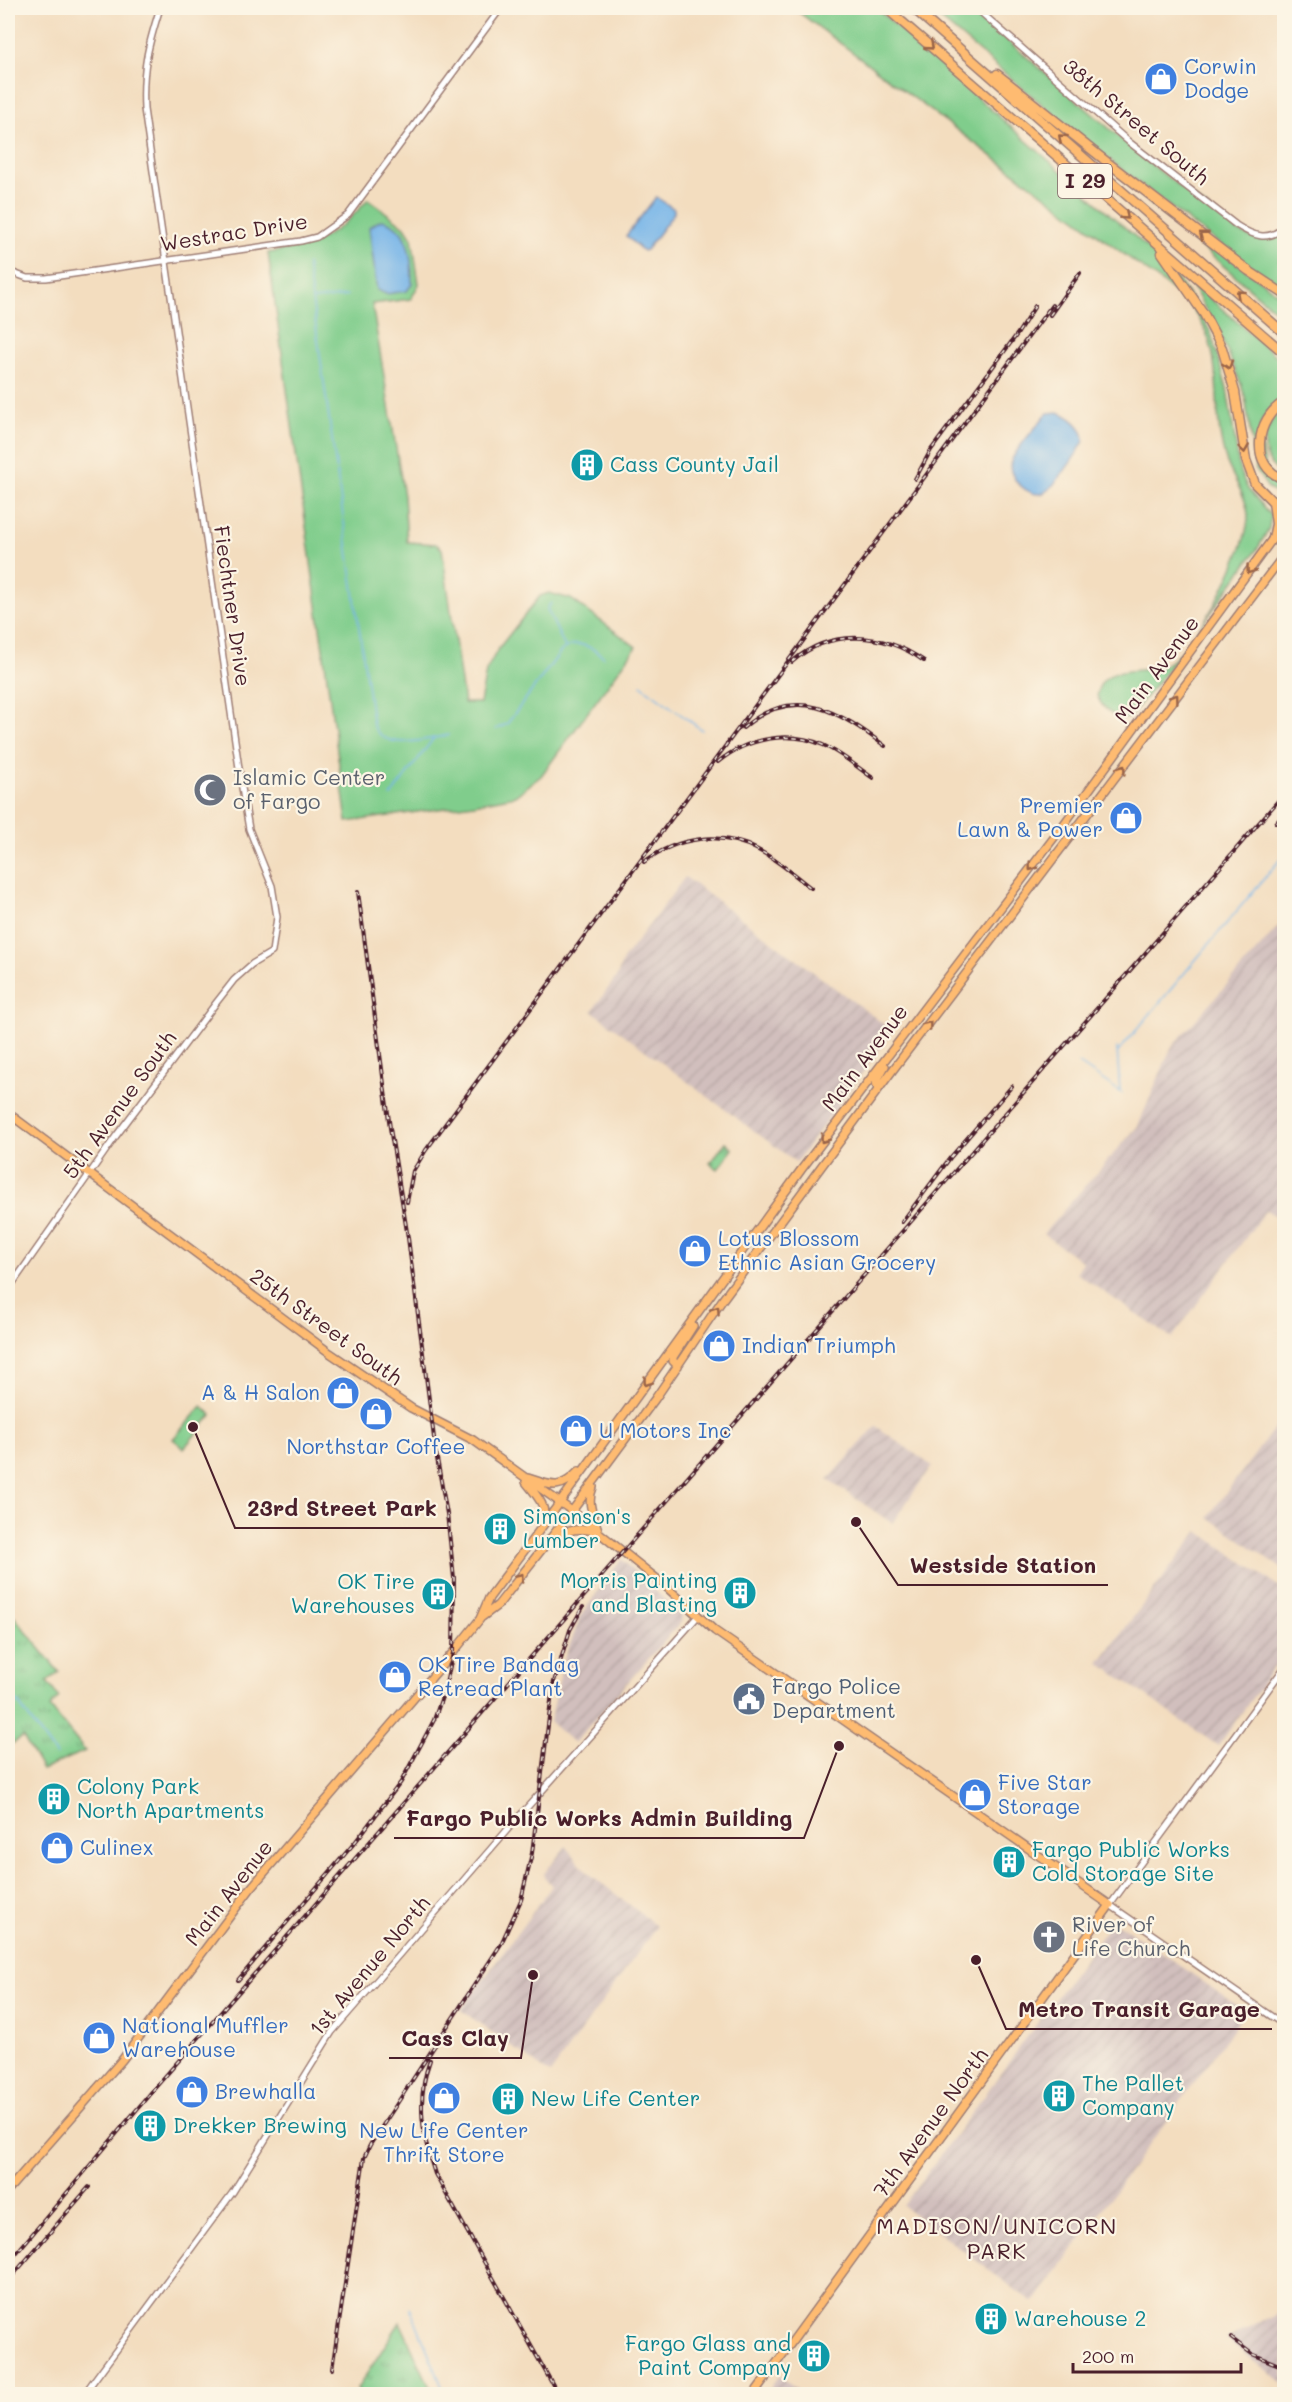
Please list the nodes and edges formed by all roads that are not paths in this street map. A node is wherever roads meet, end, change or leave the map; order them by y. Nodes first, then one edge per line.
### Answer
1 (160, 8) edge
2 (501, 8) edge
3 (886, 8) edge
4 (913, 8) edge
5 (976, 8) edge
6 (952, 41) junction
7 (1284, 227) edge
8 (1155, 243) junction
9 (167, 261) junction
10 (8, 271) edge
11 (1284, 294) edge
12 (1284, 333) edge
13 (1284, 353) edge
14 (1284, 402) edge
15 (1284, 479) edge
16 (1273, 502) junction
17 (1284, 506) edge
18 (1284, 523) edge
19 (1273, 538) junction
20 (1284, 555) edge
21 (272, 952) joint
22 (898, 1043) junction
23 (878, 1090) junction
24 (8, 1113) edge
25 (90, 1173) junction
26 (8, 1290) edge
27 (709, 1297) junction
28 (678, 1366) junction
29 (599, 1449) junction
30 (598, 1475) junction
31 (521, 1476) junction
32 (560, 1503) junction
33 (572, 1511) junction
34 (541, 1528) junction
35 (599, 1533) junction
36 (547, 1544) junction
37 (698, 1616) junction
38 (480, 1618) junction
39 (1284, 1668) edge
40 (1110, 1905) junction
41 (1284, 2025) edge
42 (8, 2190) edge
43 (84, 2394) edge
44 (754, 2394) edge

1 - 9 street, Fiechtner Drive
2 - 9 street, Westrac Drive
3 -> 8 highway, I 29
4 - 6 highway, I 29
5 - 7 street, 38th Street South
11 -> 6 highway
12 -> 6 highway, I 29
8 - 13 highway, I 29
8 -> 16 highway
9 - 10 street, Westrac Drive
9 - 21 street, Fiechtner Drive
14 - 15 highway
16 - 17 highway
16 - 19 highway
18 - 19 main road, Main Avenue
19 -> 22 main road, Main Avenue
23 -> 20 main road, Main Avenue
21 - 25 street, 5th Avenue South
22 - 23 main road
22 -> 27 main road, Main Avenue
28 -> 23 main road, Main Avenue
24 - 25 main road, 25th Street South
25 - 26 street, 5th Avenue South
25 - 31 main road, 25th Street South
27 - 28 main road
27 -> 29 main road, Main Avenue
28 - 30 main road, Main Avenue
29 - 31 main road
29 - 32 main road, Main Avenue
30 - 33 main road, Main Avenue
30 - 35 main road
31 - 32 main road, 25th Street South
31 - 34 main road
32 - 33 main road, 25th Street South
32 - 34 main road, Main Avenue
33 - 35 main road, 25th Street South
33 - 36 main road, Main Avenue
34 - 38 main road, Main Avenue
35 - 36 main road
35 - 37 main road, 25th Street South
38 -> 36 main road, Main Avenue
37 - 40 main road, 25th Street South
37 - 43 street, 1st Avenue North
38 - 42 main road, Main Avenue
39 - 40 street, 7th Avenue North
40 - 41 street
40 - 44 main road, 7th Avenue North

